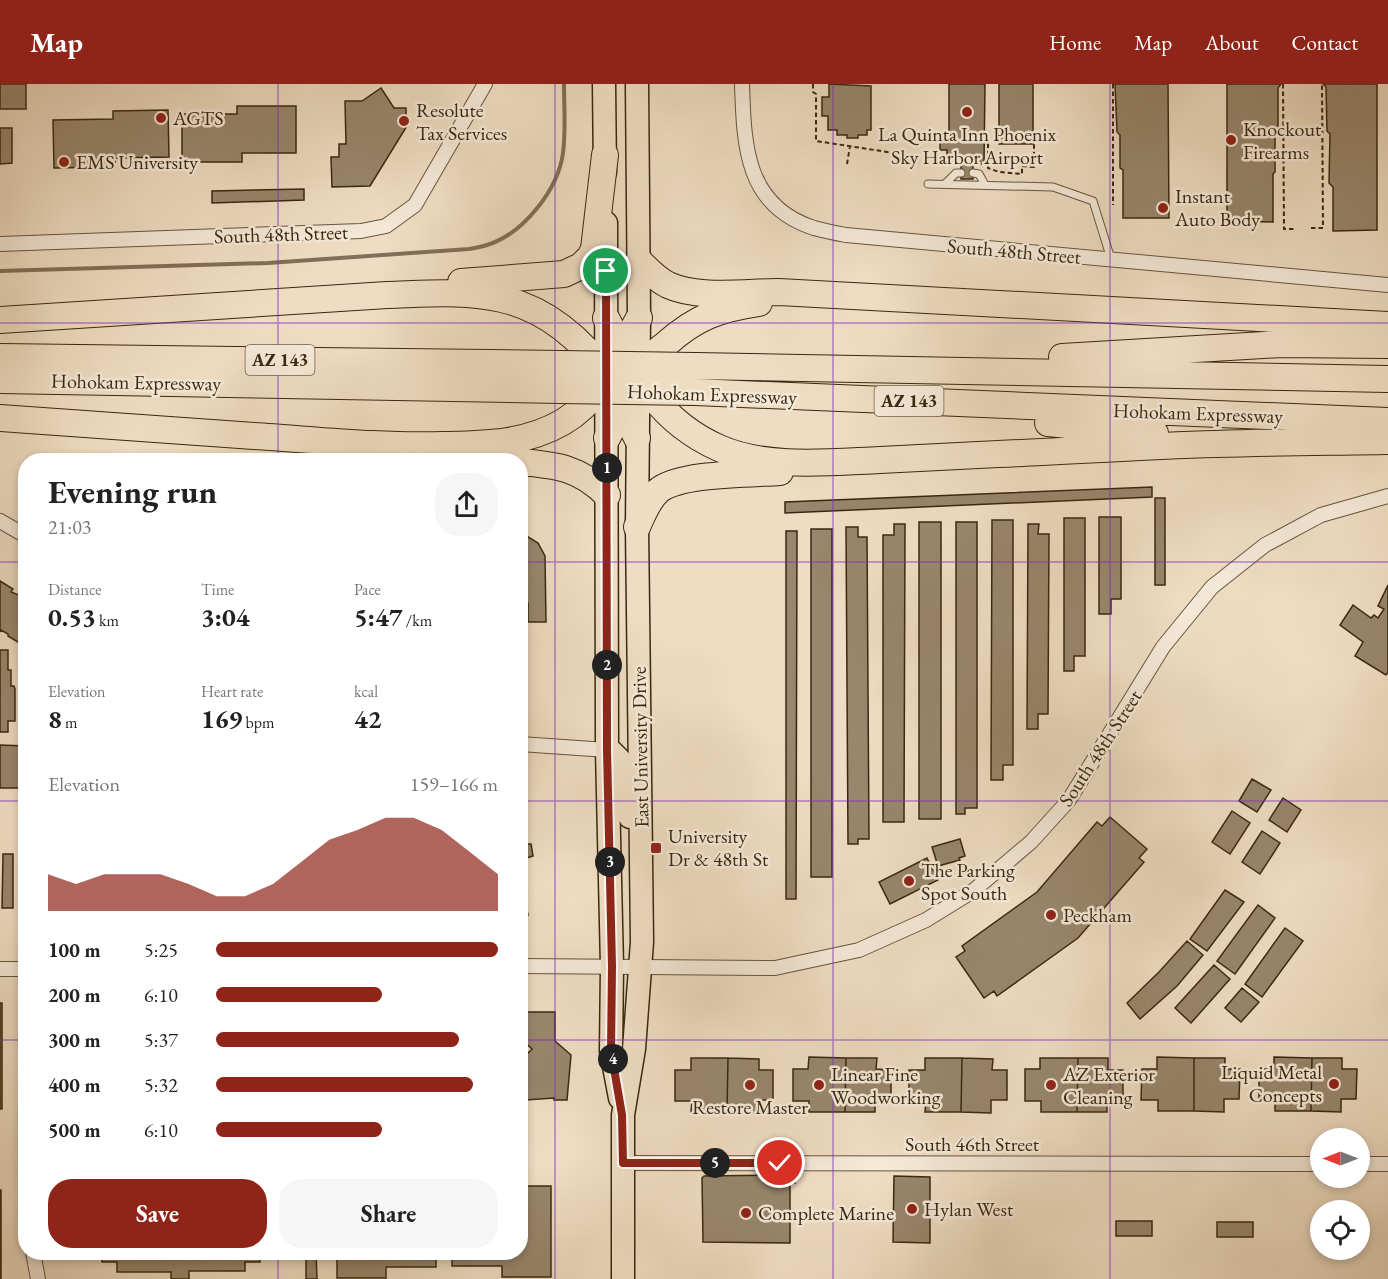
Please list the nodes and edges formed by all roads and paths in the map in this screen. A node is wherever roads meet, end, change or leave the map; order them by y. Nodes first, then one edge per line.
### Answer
1 (485, 84) edge
2 (604, 84) edge
3 (629, 84) edge
4 (637, 84) edge
5 (742, 84) edge
6 (813, 84) edge
7 (1113, 84) edge
8 (1283, 84) edge
9 (1322, 84) edge
10 (638, 130) junction
11 (988, 136) dead end
12 (1034, 136) dead end
13 (850, 146) junction
14 (894, 153) dead end
15 (605, 155) junction
16 (847, 164) dead end
17 (961, 173) dead end
18 (973, 173) dead end
19 (928, 184) dead end
20 (945, 184) junction
21 (985, 185) junction
22 (1113, 205) dead end
23 (1311, 228) dead end
24 (1295, 229) dead end
25 (0, 244) edge
26 (1111, 260) junction
27 (639, 261) junction
28 (1388, 285) edge
29 (387, 295) junction
30 (846, 296) junction
31 (606, 318) junction
32 (639, 318) junction
33 (0, 320) edge
34 (1388, 325) edge
35 (1388, 345) edge
36 (622, 348) junction
37 (0, 357) edge
38 (996, 372) junction
39 (607, 377) junction
40 (638, 378) junction
41 (1388, 379) edge
42 (0, 380) edge
43 (695, 392) junction
44 (623, 408) junction
45 (0, 418) edge
46 (1388, 421) edge
47 (607, 438) junction
48 (637, 438) junction
49 (1388, 441) edge
50 (1216, 444) junction
51 (399, 446) junction
52 (438, 453) edge
53 (849, 461) junction
54 (528, 463) edge
55 (607, 495) junction
56 (1388, 496) edge
57 (0, 521) edge
58 (637, 527) junction
59 (18, 531) edge
60 (528, 745) edge
61 (607, 750) junction
62 (642, 871) junction
63 (528, 966) edge
64 (612, 966) junction
65 (641, 966) junction
66 (0, 969) edge
67 (18, 969) edge
68 (622, 1115) junction
69 (623, 1163) junction
70 (1310, 1164) edge
71 (1370, 1164) edge
72 (1388, 1164) edge
73 (34, 1260) edge
74 (38, 1279) edge
75 (623, 1279) edge

1 - 25 street, South 48th Street
2 - 15 main road, East University Drive
3 - 10 main road
4 - 10 main road
5 - 26 street, South 48th Street
6 - 13 path
7 - 22 path
8 - 24 path
9 - 23 path
10 - 27 main road, East University Drive
11 - 12 path
13 - 14 path
13 - 16 path
15 - 29 highway
15 - 31 main road, East University Drive
17 - 20 lane
18 - 21 lane
19 - 20 lane
20 - 21 lane
21 - 26 lane
26 - 28 street, South 48th Street
27 - 30 highway
27 - 32 main road, East University Drive
29 - 33 highway
29 - 39 highway
30 - 34 highway
30 - 40 highway
31 - 36 highway
31 - 39 main road, East University Drive
32 - 36 highway
32 - 40 main road, East University Drive
35 - 38 highway
36 - 39 highway
36 - 40 highway
37 - 38 highway, Hohokam Expressway / AZ 143, bridge
38 - 41 highway, Hohokam Expressway / AZ 143
39 - 44 highway
39 - 47 main road, East University Drive
39 - 51 highway
40 - 44 highway
40 - 48 main road, East University Drive
40 - 53 highway
42 - 43 highway, Hohokam Expressway / AZ 143, bridge
43 - 46 highway, Hohokam Expressway / AZ 143
43 - 50 highway
44 - 47 highway
44 - 48 highway
45 - 51 highway
47 - 55 main road, East University Drive
48 - 58 main road, East University Drive
49 - 50 highway
50 - 53 highway
51 - 52 highway
53 - 58 highway
54 - 55 highway
55 - 61 main road, East University Drive
56 - 65 street, South 48th Street
57 - 59 street
58 - 62 main road, East University Drive
60 - 61 street
61 - 62 main road
61 - 64 main road, East University Drive
62 - 65 main road, East University Drive
63 - 64 street, South 48th Street
64 - 65 street, South 48th Street
64 - 68 main road, East University Drive
65 - 68 main road, East University Drive
66 - 67 street
68 - 69 main road, East University Drive
69 - 70 street, South 46th Street
69 - 75 main road, East University Drive
71 - 72 street
73 - 74 street

